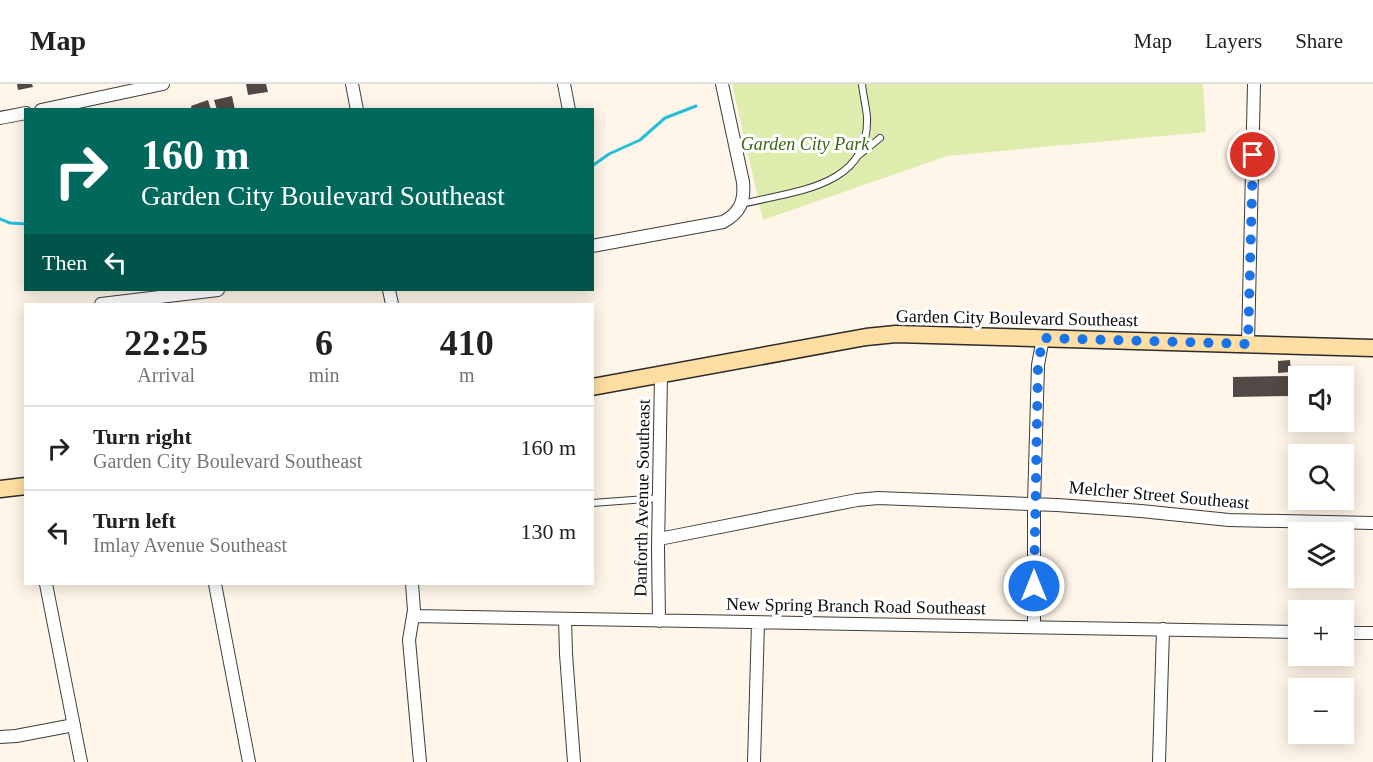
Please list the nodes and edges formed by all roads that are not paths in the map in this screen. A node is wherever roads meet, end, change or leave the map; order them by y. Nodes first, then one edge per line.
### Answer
1 (163, 84) edge
2 (352, 84) edge
3 (564, 84) edge
4 (722, 84) edge
5 (862, 84) edge
6 (1254, 84) edge
7 (50, 108) edge
8 (357, 108) edge
9 (569, 108) edge
10 (24, 113) edge
11 (0, 118) edge
12 (880, 138) dead end
13 (859, 155) junction
14 (742, 204) junction
15 (594, 246) edge
16 (210, 291) edge
17 (109, 303) edge
18 (1043, 338) junction
19 (1248, 344) junction
20 (1373, 348) edge
21 (661, 375) junction
22 (594, 387) edge
23 (24, 486) edge
24 (0, 489) edge
25 (660, 497) junction
26 (594, 503) edge
27 (1034, 504) junction
28 (1373, 523) edge
29 (658, 539) junction
30 (46, 585) edge
31 (215, 585) edge
32 (412, 585) edge
33 (413, 616) junction
34 (565, 619) junction
35 (658, 621) junction
36 (758, 623) junction
37 (1034, 627) junction
38 (1163, 629) junction
39 (1288, 632) edge
40 (1354, 633) edge
41 (1373, 633) edge
42 (74, 725) junction
43 (0, 737) edge
44 (81, 762) edge
45 (249, 762) edge
46 (420, 762) edge
47 (574, 762) edge
48 (754, 762) edge
49 (1159, 762) edge

1 - 7 street
2 - 8 street
3 - 9 street
4 - 14 street
5 - 13 lane
6 - 19 street
10 - 11 street
12 - 13 lane
13 - 14 lane
14 - 15 street
16 - 17 street
18 - 19 street, Garden City Boulevard Southeast
18 - 21 street, Garden City Boulevard Southeast
18 - 27 street
19 - 20 street, Garden City Boulevard Southeast
21 - 22 street, Garden City Boulevard Southeast
21 - 25 street, Danforth Avenue Southeast
23 - 24 street
25 - 26 lane
25 - 29 street, Danforth Avenue Southeast
27 - 28 street, Melcher Street Southeast
27 - 29 street, Melcher Street Southeast
27 - 37 street
29 - 35 street, Danforth Avenue Southeast
30 - 42 street
31 - 45 street
32 - 33 street
33 - 34 street, New Spring Branch Road Southeast
33 - 46 street
34 - 35 street, New Spring Branch Road Southeast
34 - 47 street
35 - 36 street, New Spring Branch Road Southeast
36 - 37 street, New Spring Branch Road Southeast
36 - 48 street
37 - 38 street, New Spring Branch Road Southeast
38 - 39 street, New Spring Branch Road Southeast
38 - 49 street
40 - 41 street
42 - 43 street
42 - 44 street

